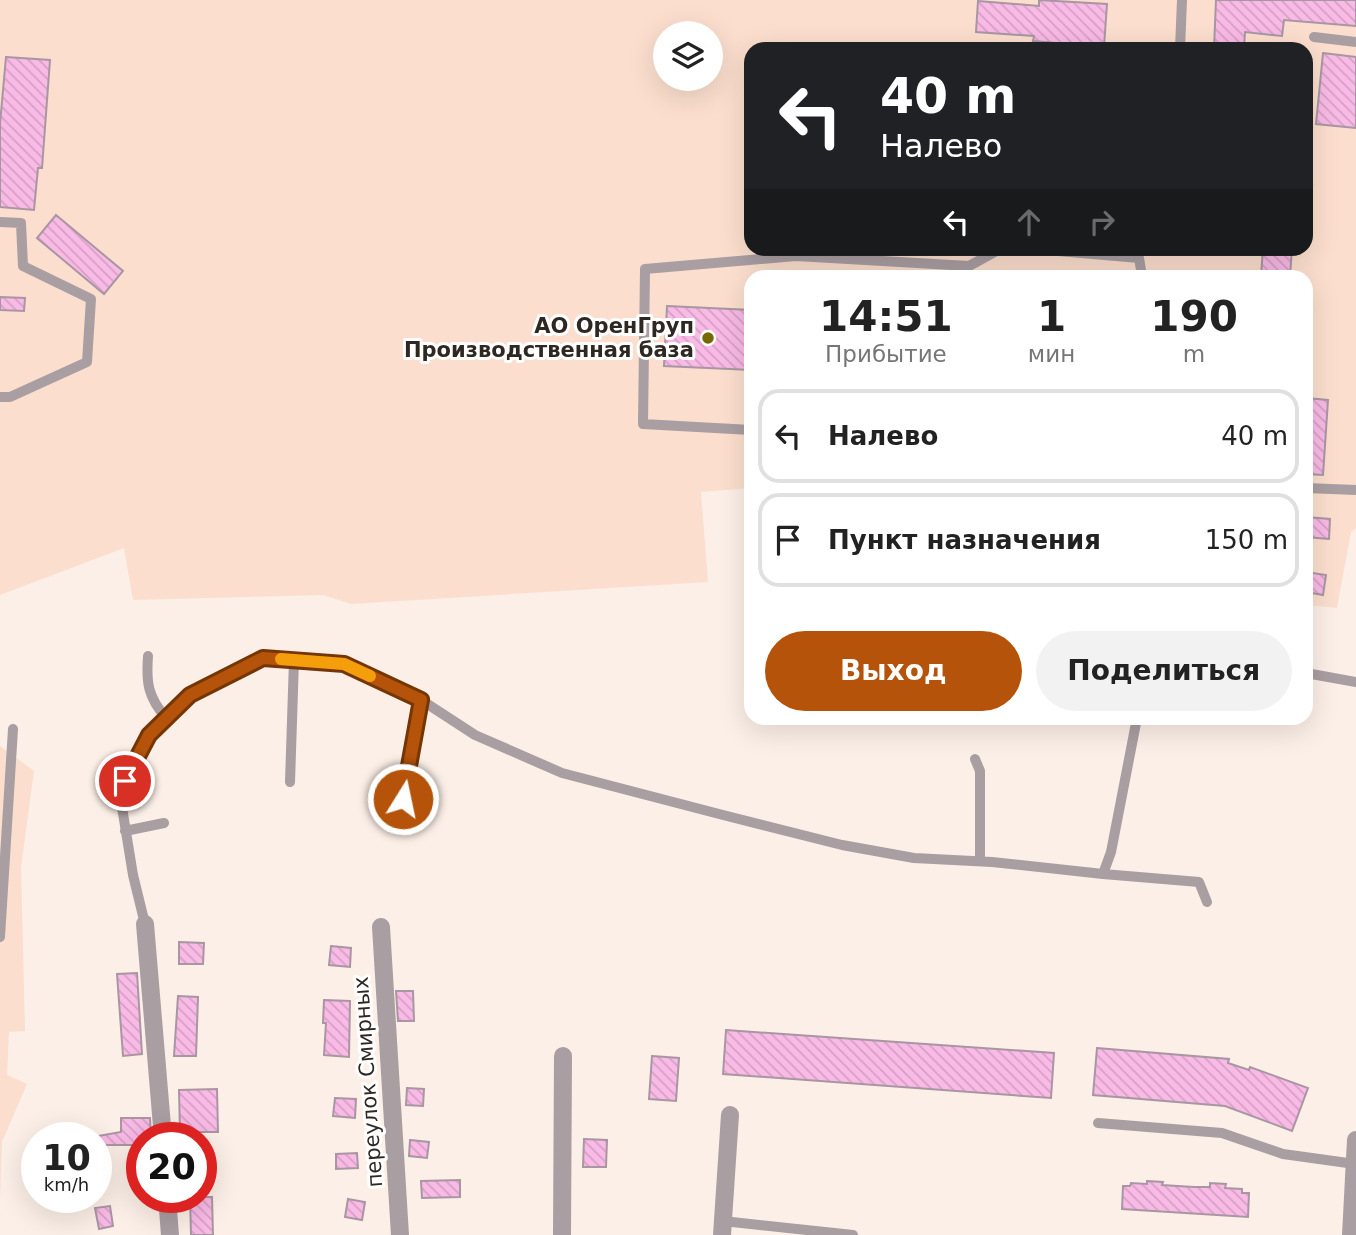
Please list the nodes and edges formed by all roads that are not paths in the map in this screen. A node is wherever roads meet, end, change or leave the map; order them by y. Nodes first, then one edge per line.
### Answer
1 (1182, 0) edge
2 (1314, 37) dead end
3 (1356, 41) edge
4 (1180, 42) edge
5 (0, 222) edge
6 (761, 256) edge
7 (843, 256) edge
8 (988, 256) edge
9 (0, 397) edge
10 (744, 430) edge
11 (1313, 488) edge
12 (1356, 490) edge
13 (148, 656) dead end
14 (294, 660) junction
15 (1313, 674) edge
16 (1356, 682) edge
17 (421, 700) junction
18 (166, 718) junction
19 (1137, 725) edge
20 (13, 729) dead end
21 (975, 759) dead end
22 (290, 782) dead end
23 (403, 799) dead end
24 (164, 822) dead end
25 (125, 831) junction
26 (980, 862) junction
27 (1103, 874) junction
28 (1207, 902) dead end
29 (145, 924) joint
30 (381, 927) dead end
31 (0, 937) edge
32 (563, 1056) dead end
33 (730, 1115) dead end
34 (162, 1122) edge
35 (1098, 1123) dead end
36 (1356, 1140) edge
37 (1355, 1164) edge
38 (168, 1213) edge
39 (722, 1228) edge
40 (170, 1235) edge
41 (400, 1235) edge
42 (562, 1235) edge
43 (853, 1235) edge
44 (1351, 1235) edge

1 - 4 lane
2 - 3 lane
5 - 9 lane
6 - 10 lane
7 - 8 lane
11 - 12 lane
13 - 18 lane
14 - 17 lane
14 - 18 lane
14 - 22 lane
15 - 16 lane
17 - 23 lane
17 - 26 lane
18 - 25 lane
19 - 27 lane
20 - 31 lane
21 - 26 lane
24 - 25 lane
25 - 29 lane
26 - 27 lane
27 - 28 lane
29 - 34 street
30 - 41 street, переулок Смирных
32 - 42 street
33 - 39 street
35 - 37 lane
36 - 37 street
37 - 44 street
38 - 40 street
39 - 43 lane

